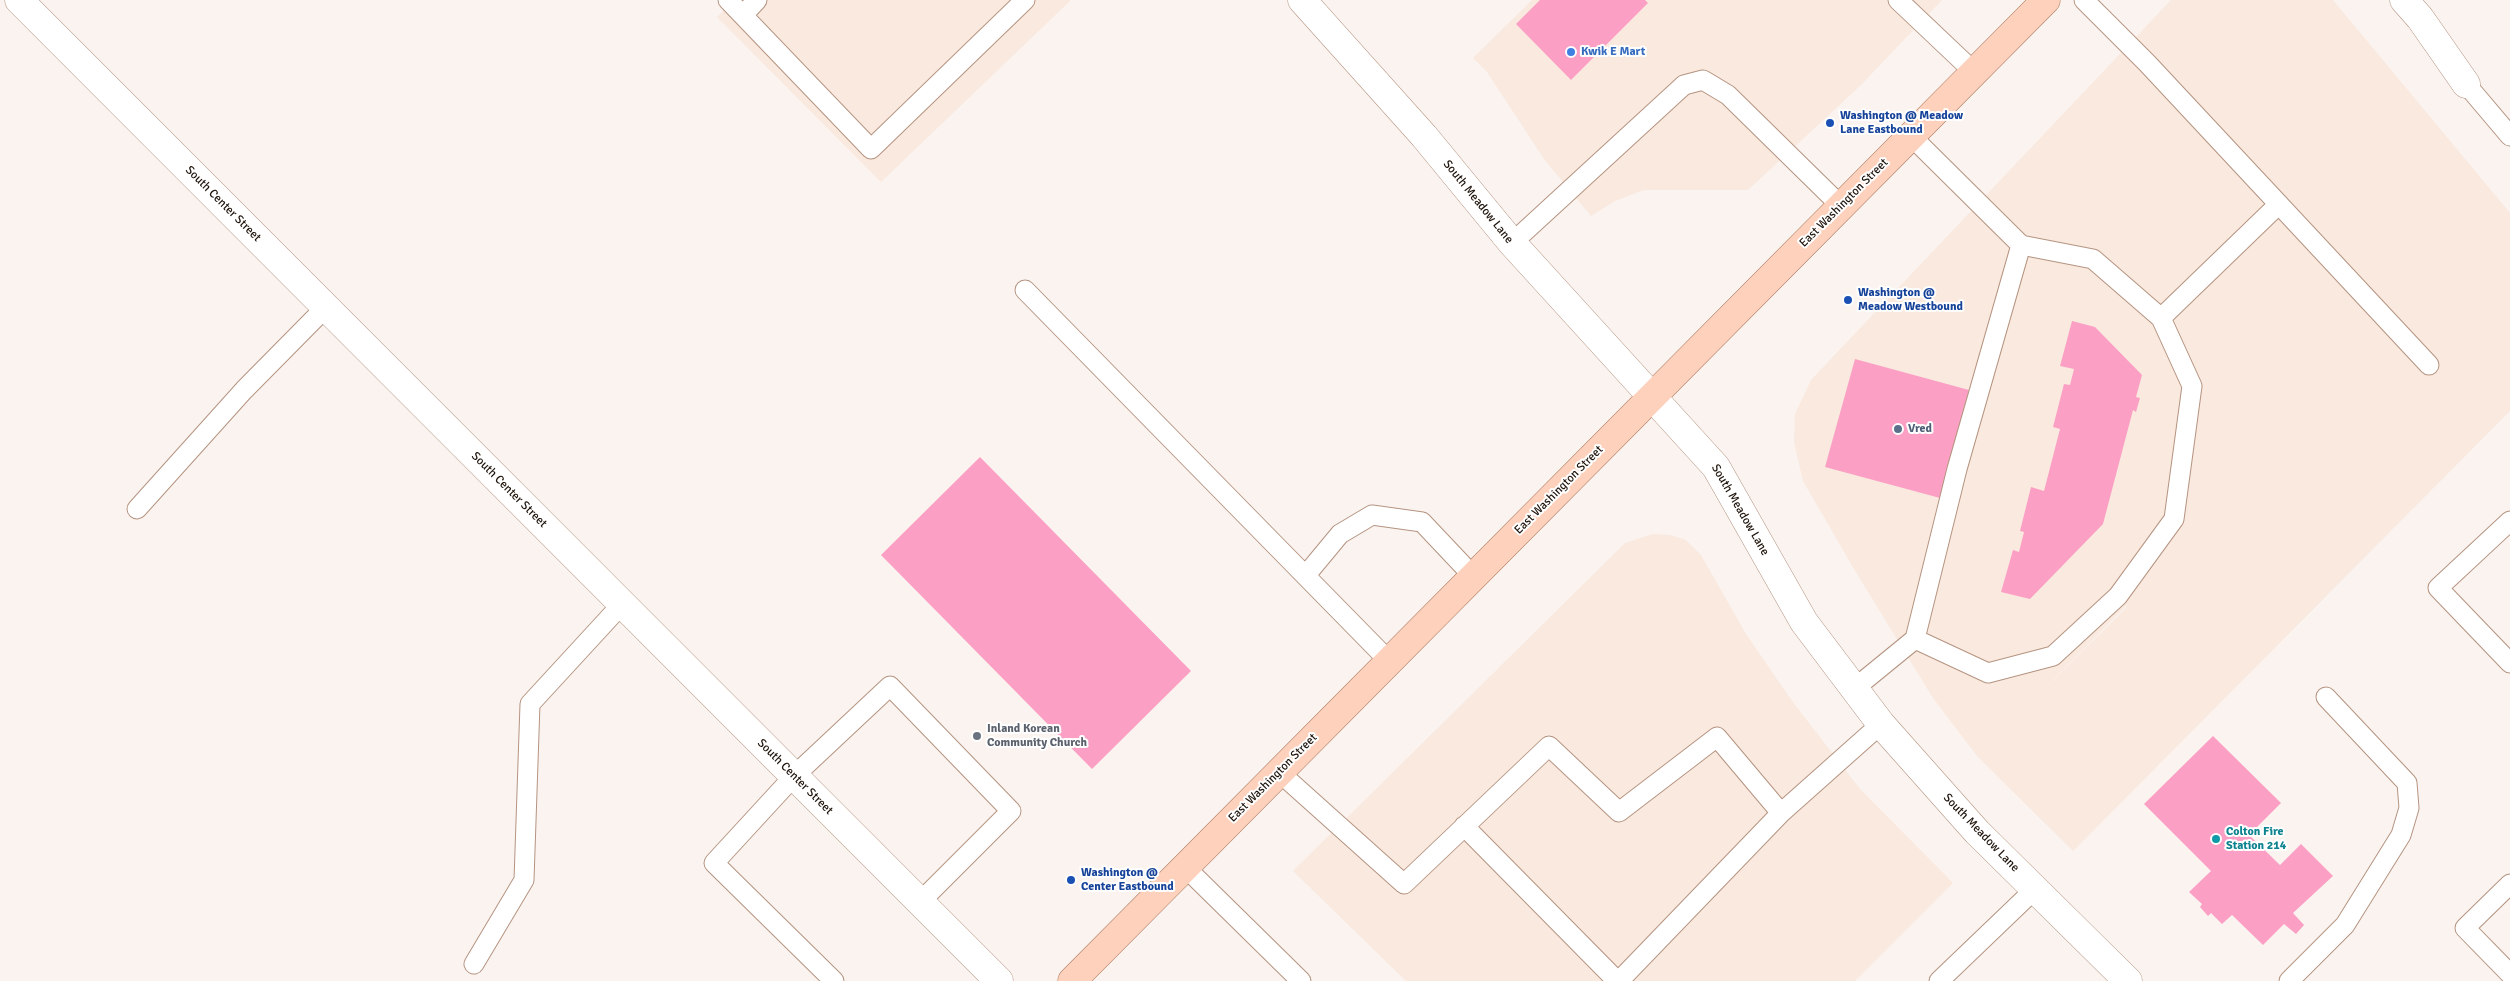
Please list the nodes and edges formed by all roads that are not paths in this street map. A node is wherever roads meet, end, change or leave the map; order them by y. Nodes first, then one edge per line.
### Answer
1 (19, 0) edge
2 (728, 0) edge
3 (757, 0) edge
4 (1026, 0) edge
5 (1302, 0) edge
6 (1898, 0) edge
7 (2046, 0) edge
8 (2084, 0) edge
9 (2404, 0) edge
10 (743, 15) junction
11 (1974, 72) junction
12 (2466, 84) joint
13 (1911, 136) junction
14 (2510, 136) edge
15 (2279, 204) junction
16 (1841, 206) junction
17 (1512, 244) junction
18 (2021, 245) junction
19 (1025, 290) dead end
20 (326, 307) junction
21 (2161, 318) junction
22 (2429, 365) dead end
23 (1653, 395) junction
24 (137, 509) dead end
25 (2510, 521) edge
26 (1306, 575) junction
27 (1473, 576) junction
28 (622, 604) junction
29 (1915, 639) junction
30 (1388, 662) junction
31 (2510, 663) edge
32 (1855, 688) junction
33 (2326, 697) dead end
34 (1881, 724) junction
35 (1279, 772) junction
36 (794, 776) junction
37 (1781, 813) junction
38 (1464, 826) junction
39 (1185, 867) junction
40 (2510, 884) edge
41 (2035, 889) junction
42 (920, 902) junction
43 (474, 964) dead end
44 (1957, 973) edge
45 (2510, 974) edge
46 (2123, 980) edge
47 (834, 981) edge
48 (998, 981) edge
49 (1072, 981) edge
50 (1301, 981) edge
51 (1618, 981) edge
52 (1939, 981) edge
53 (2289, 981) edge

1 - 20 street, South Center Street
2 - 10 lane
3 - 10 lane
4 - 10 lane
5 - 17 street, South Meadow Lane
6 - 11 lane
7 - 11 main road, East Washington Street
8 - 15 lane
9 - 12 street
11 - 13 main road, East Washington Street
12 - 14 lane
13 - 16 main road, East Washington Street
13 - 18 lane
15 - 21 lane
15 - 22 lane
16 - 17 lane
16 - 23 main road, East Washington Street
17 - 23 street, South Meadow Lane
18 - 21 lane
18 - 29 lane
19 - 26 lane
20 - 24 lane
20 - 28 street, South Center Street
21 - 29 lane
23 - 27 main road, East Washington Street
23 - 32 street, South Meadow Lane
25 - 31 lane
26 - 27 lane
26 - 30 lane
27 - 30 main road, East Washington Street
28 - 36 street, South Center Street
28 - 43 lane
29 - 32 lane
30 - 35 main road, East Washington Street
32 - 34 street, South Meadow Lane
33 - 53 lane
34 - 37 lane
34 - 41 street, South Meadow Lane
35 - 38 lane
35 - 39 main road, East Washington Street
36 - 42 street, South Center Street
36 - 42 lane
36 - 47 lane
37 - 38 lane
37 - 51 lane
38 - 51 lane
39 - 49 main road, East Washington Street
39 - 50 lane
40 - 45 lane
41 - 44 lane
41 - 46 street, South Meadow Lane
42 - 48 street, South Center Street
44 - 52 lane

